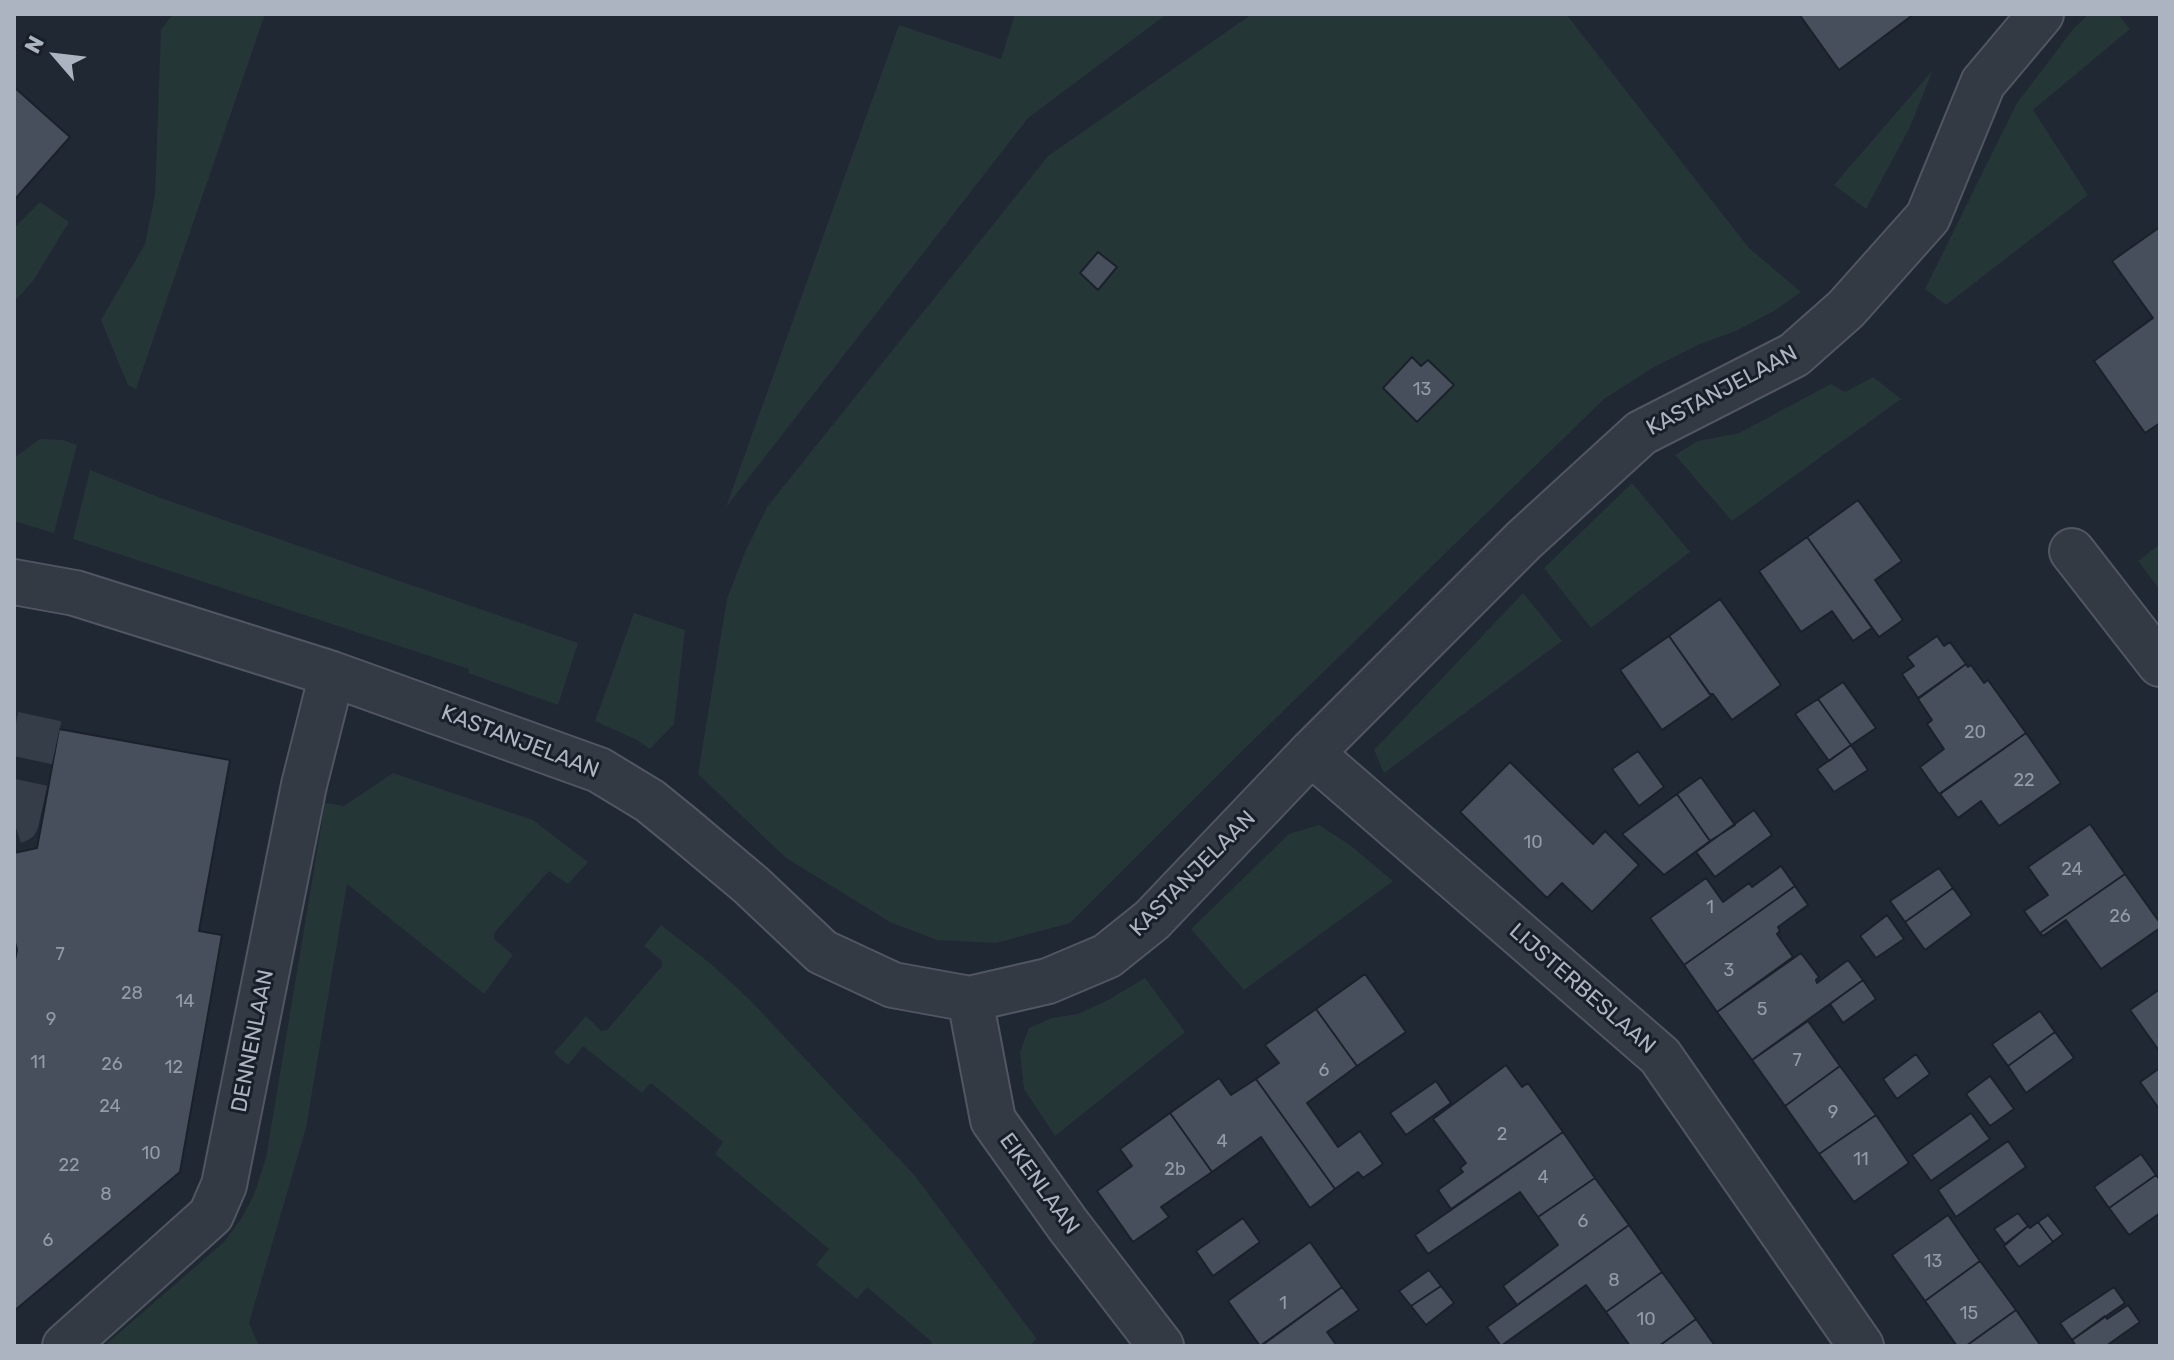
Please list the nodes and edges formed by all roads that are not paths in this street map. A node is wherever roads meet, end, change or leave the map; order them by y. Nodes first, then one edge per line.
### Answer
1 (2041, 14) edge
2 (2072, 551) dead end
3 (14, 582) edge
4 (2160, 664) edge
5 (332, 674) junction
6 (1311, 753) junction
7 (970, 999) junction
8 (65, 1346) edge
9 (1161, 1346) edge
10 (1861, 1346) edge

1 - 6 street, KASTANJELAAN
2 - 4 street
3 - 5 street, KASTANJELAAN
5 - 7 street, KASTANJELAAN
5 - 8 street, DENNENLAAN
6 - 7 street, KASTANJELAAN
6 - 10 street, LIJSTERBESLAAN
7 - 9 street, EIKENLAAN

